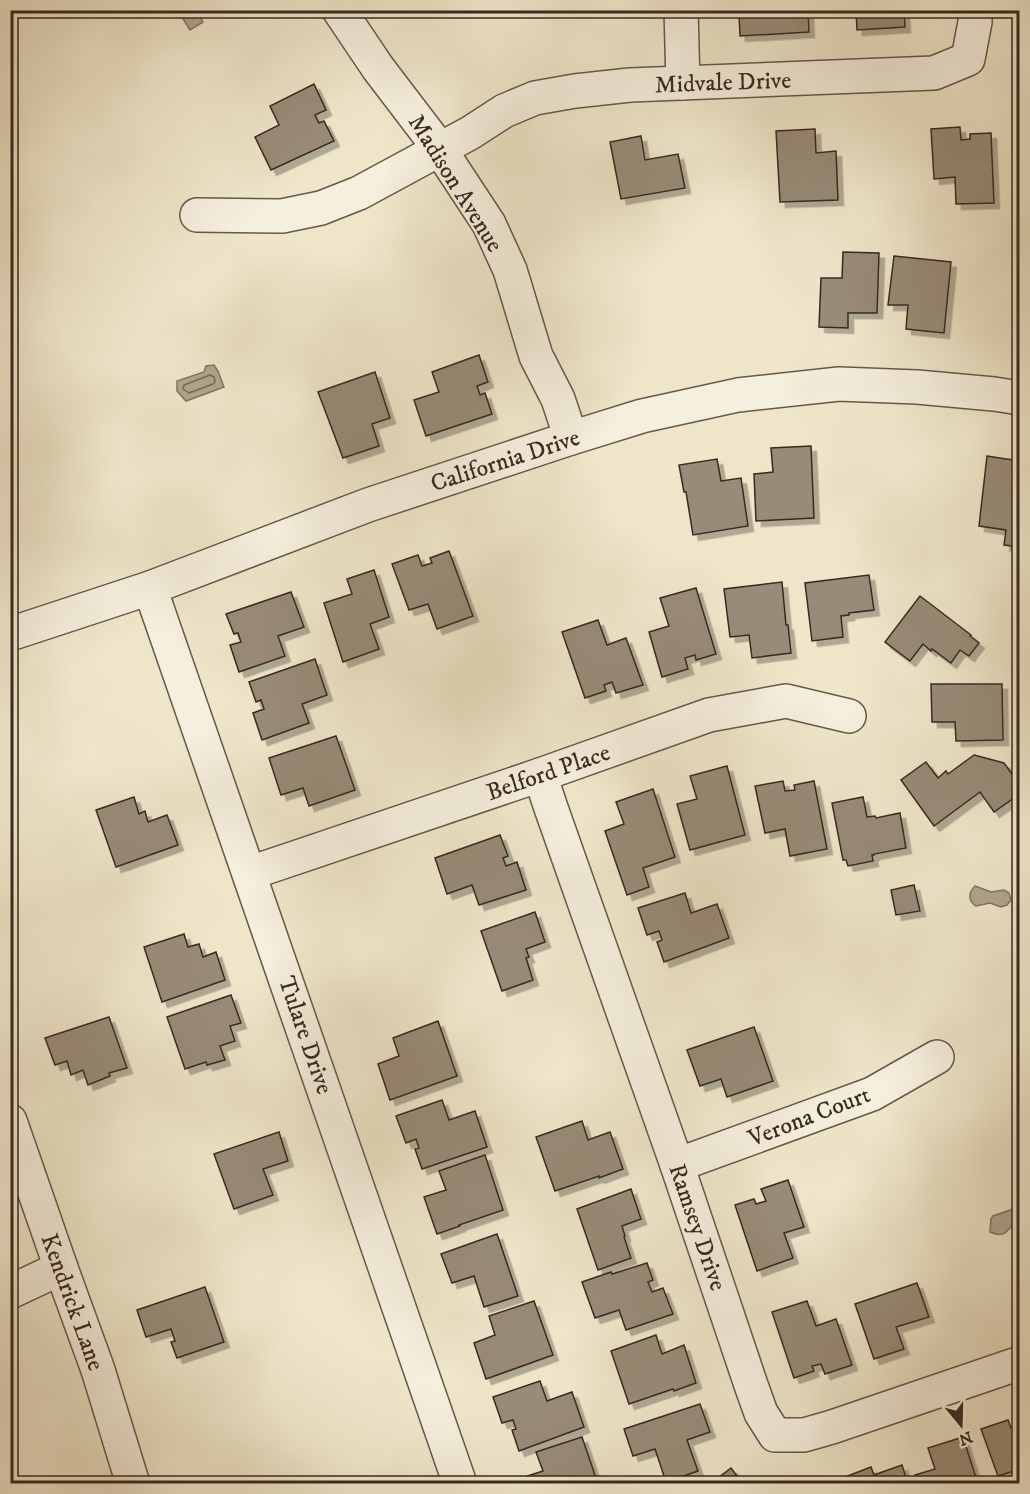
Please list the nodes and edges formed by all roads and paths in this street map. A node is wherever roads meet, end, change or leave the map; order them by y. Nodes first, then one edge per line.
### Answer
1 (339, 10) edge
2 (681, 10) edge
3 (975, 10) edge
4 (684, 83) junction
5 (439, 148) junction
6 (197, 215) dead end
7 (1020, 398) edge
8 (570, 438) junction
9 (150, 588) junction
10 (10, 634) edge
11 (849, 716) dead end
12 (540, 775) junction
13 (250, 873) junction
14 (938, 1057) dead end
15 (10, 1121) edge
16 (677, 1165) junction
17 (61, 1268) junction
18 (10, 1292) edge
19 (1020, 1363) edge
20 (133, 1484) edge
21 (460, 1484) edge

1 - 5 street, Madison Avenue
2 - 4 street
3 - 4 street, Midvale Drive
4 - 5 street, Midvale Drive
5 - 6 street, Midvale Drive
5 - 8 street, Madison Avenue
7 - 8 street, California Drive
8 - 9 street, California Drive
9 - 10 street, California Drive
9 - 13 street, Tulare Drive
11 - 12 street, Belford Place
12 - 13 street, Belford Place
12 - 16 street, Ramsey Drive
13 - 21 street, Tulare Drive
14 - 16 street, Verona Court
15 - 17 street, Kendrick Lane
16 - 19 street, Ramsey Drive
17 - 18 street
17 - 20 street, Kendrick Lane

